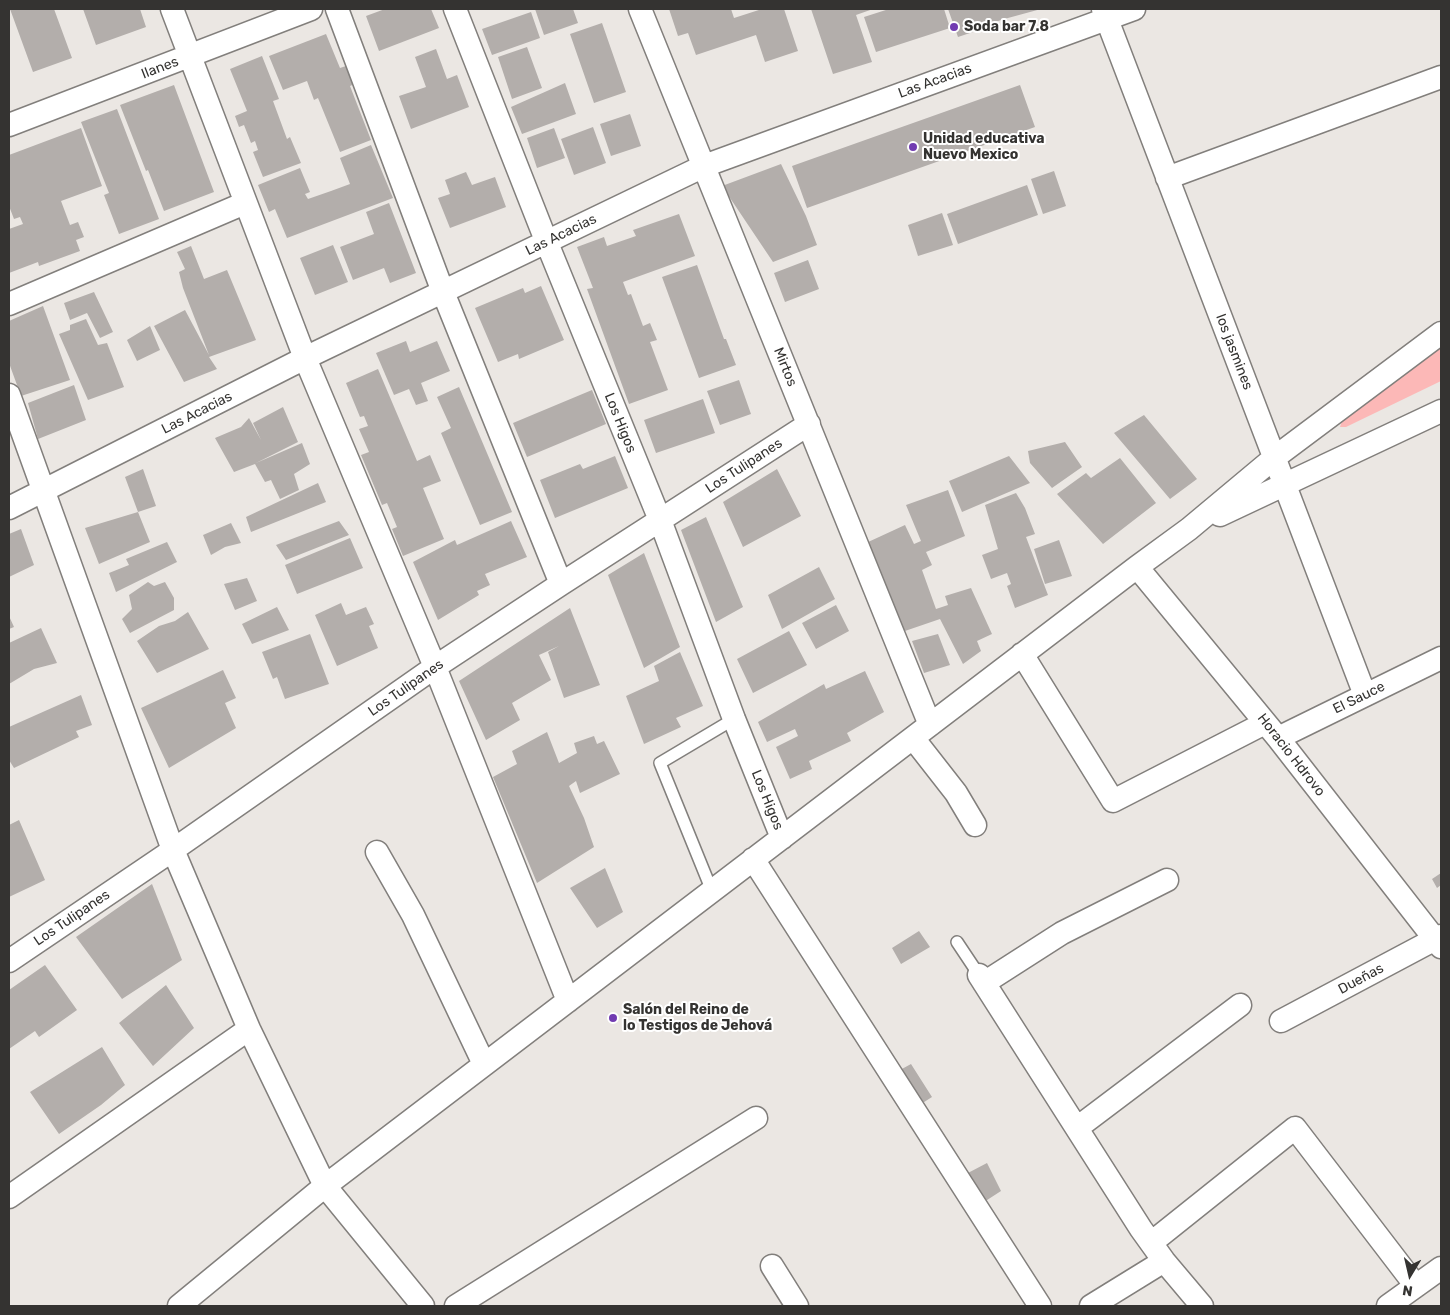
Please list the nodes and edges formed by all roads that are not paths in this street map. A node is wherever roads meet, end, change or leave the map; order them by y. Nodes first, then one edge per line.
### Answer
1 (172, 9) edge
2 (312, 9) edge
3 (337, 9) edge
4 (455, 9) edge
5 (640, 9) edge
6 (1134, 9) edge
7 (1104, 14) edge
8 (189, 57) junction
9 (1441, 77) edge
10 (9, 125) edge
11 (704, 166) junction
12 (1167, 178) junction
13 (245, 203) junction
14 (547, 243) junction
15 (443, 292) junction
16 (9, 304) edge
17 (1441, 333) edge
18 (305, 358) junction
19 (9, 395) edge
20 (1441, 411) edge
21 (809, 424) junction
22 (1274, 458) junction
23 (1284, 483) junction
24 (43, 491) junction
25 (9, 508) edge
26 (660, 520) junction
27 (1189, 529) junction
28 (1137, 567) junction
29 (561, 584) junction
30 (1022, 654) junction
31 (1441, 658) edge
32 (435, 667) junction
33 (1365, 695) junction
34 (734, 719) junction
35 (1272, 730) junction
36 (921, 732) junction
37 (975, 825) dead end
38 (782, 838) junction
39 (173, 850) junction
40 (377, 852) dead end
41 (753, 860) junction
42 (1167, 880) dead end
43 (712, 891) junction
44 (1439, 941) edge
45 (957, 942) dead end
46 (9, 961) edge
47 (981, 979) junction
48 (568, 1001) junction
49 (1240, 1005) dead end
50 (1281, 1021) dead end
51 (249, 1029) junction
52 (484, 1064) junction
53 (756, 1118) dead end
54 (1077, 1128) junction
55 (325, 1186) junction
56 (9, 1197) edge
57 (1158, 1252) junction
58 (772, 1266) dead end
59 (1441, 1268) edge
60 (1416, 1286) junction
61 (179, 1306) edge
62 (423, 1306) edge
63 (456, 1306) edge
64 (797, 1306) edge
65 (1040, 1306) edge
66 (1091, 1306) edge
67 (1202, 1306) edge
68 (1388, 1306) edge

1 - 8 street
2 - 8 street, Ilanes
3 - 15 street
4 - 14 street, Los Higos
5 - 11 street, Mirtos
6 - 7 street, Las Acacias
7 - 11 street, Las Acacias
7 - 12 street, los jasmines
8 - 10 street, Ilanes
8 - 13 street
9 - 12 street
11 - 14 street, Las Acacias
11 - 21 street, Mirtos
12 - 22 street, los jasmines
13 - 16 street
13 - 18 street
14 - 15 street, Las Acacias
14 - 26 street, Los Higos
15 - 18 street, Las Acacias
15 - 29 street
17 - 22 street
18 - 24 street, Las Acacias
18 - 32 street
19 - 24 street
20 - 23 street
21 - 26 street, Los Tulipanes
21 - 36 street, Mirtos
22 - 23 street, los jasmines
22 - 27 street
23 - 27 street
23 - 33 street, los jasmines
24 - 25 street, Las Acacias
24 - 39 street
26 - 29 street, Los Tulipanes
26 - 34 street, Los Higos
27 - 28 street
28 - 30 street
28 - 35 street, Horacio Hdrovo
29 - 32 street, Los Tulipanes
30 - 35 street, El Sauce
30 - 36 street
31 - 33 street, El Sauce
32 - 39 street, Los Tulipanes
32 - 48 street
33 - 35 street, El Sauce
34 - 38 street, Los Higos
34 - 43 lane
35 - 44 street, Horacio Hdrovo
36 - 37 street, Mirtos
36 - 38 street
38 - 41 street
39 - 46 street, Los Tulipanes
39 - 51 street
40 - 52 street
41 - 43 street
41 - 65 street
42 - 47 street
43 - 48 street
44 - 50 street, Dueñas
45 - 47 lane
47 - 54 street
48 - 52 street
49 - 54 street
51 - 55 street
51 - 56 street
52 - 55 street
53 - 63 street
54 - 57 street
55 - 61 street
55 - 62 street
57 - 60 street
57 - 66 street
57 - 67 street
58 - 64 street
59 - 60 street
60 - 68 street

